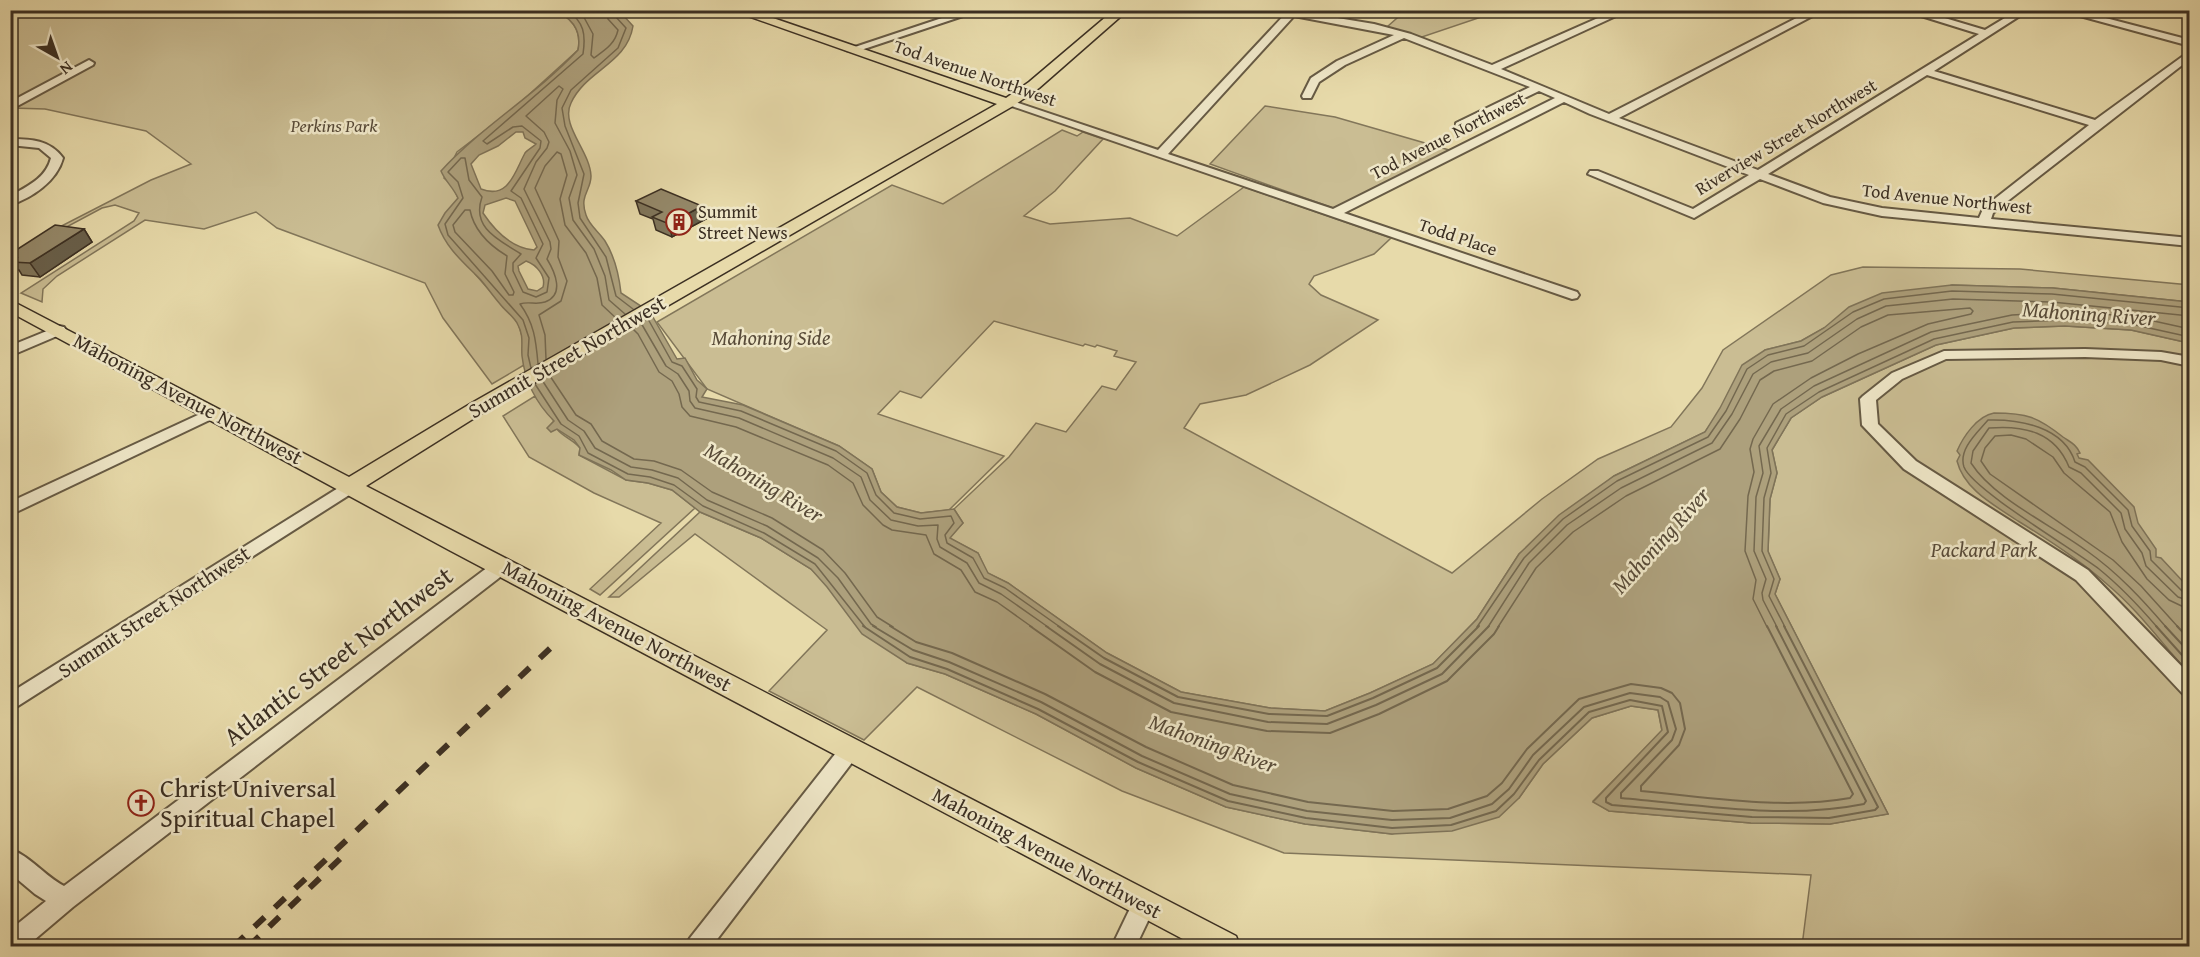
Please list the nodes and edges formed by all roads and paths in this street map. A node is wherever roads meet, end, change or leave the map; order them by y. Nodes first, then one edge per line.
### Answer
1 (977, 10) edge
2 (1122, 10) edge
3 (1625, 10) edge
4 (1820, 10) edge
5 (1906, 10) edge
6 (2025, 10) edge
7 (2062, 10) edge
8 (738, 11) edge
9 (1293, 12) edge
10 (1403, 34) junction
11 (1988, 34) junction
12 (2190, 43) edge
13 (851, 50) junction
14 (2190, 54) edge
15 (89, 63) dead end
16 (1492, 69) junction
17 (1928, 72) junction
18 (1539, 87) junction
19 (1307, 96) dead end
20 (1563, 98) junction
21 (1008, 103) junction
22 (10, 107) edge
23 (1610, 118) junction
24 (2097, 123) junction
25 (1461, 124) dead end
26 (10, 142) edge
27 (1160, 155) junction
28 (1594, 174) dead end
29 (1760, 174) junction
30 (10, 201) edge
31 (1333, 214) junction
32 (1984, 222) junction
33 (2190, 242) edge
34 (1572, 295) dead end
35 (10, 305) edge
36 (59, 330) junction
37 (10, 352) edge
38 (2190, 362) edge
39 (213, 413) junction
40 (351, 486) junction
41 (10, 509) edge
42 (502, 566) junction
43 (2190, 688) edge
44 (10, 703) edge
45 (850, 750) junction
46 (10, 859) edge
47 (65, 900) junction
48 (1144, 904) junction
49 (13, 945) edge
50 (698, 946) edge
51 (1124, 946) edge
52 (1224, 946) edge

1 - 13 street
2 - 21 main road, Summit Street Northwest
3 - 16 street
4 - 23 street
5 - 11 street
6 - 11 street
7 - 12 street
8 - 13 main road, Tod Avenue Northwest
9 - 10 street
9 - 27 street
10 - 16 street
10 - 19 street
11 - 17 street, Riverview Street Northwest
13 - 21 main road, Tod Avenue Northwest
14 - 24 street
15 - 22 street
16 - 18 street
17 - 24 street
17 - 29 street, Riverview Street Northwest
18 - 20 street
18 - 25 street
20 - 23 street, Tod Avenue Northwest
20 - 31 street, Tod Avenue Northwest
21 - 27 street, Tod Avenue Northwest
21 - 40 main road, Summit Street Northwest
23 - 29 street, Tod Avenue Northwest
24 - 32 street
26 - 30 street
27 - 31 street, Tod Avenue Northwest
28 - 29 street, Riverview Street Northwest
29 - 32 street, Tod Avenue Northwest
31 - 34 street, Todd Place
32 - 33 street, Tod Avenue Northwest
35 - 36 main road, Mahoning Avenue Northwest
36 - 37 street
36 - 39 main road, Mahoning Avenue Northwest
38 - 43 street
39 - 40 main road, Mahoning Avenue Northwest
39 - 41 street
40 - 42 main road, Mahoning Avenue Northwest
40 - 44 street, Summit Street Northwest
42 - 45 main road, Mahoning Avenue Northwest
42 - 47 street, Atlantic Street Northwest
45 - 48 main road, Mahoning Avenue Northwest
45 - 50 street
46 - 47 street
47 - 49 street, Atlantic Street Northwest
48 - 51 street
48 - 52 main road, Mahoning Avenue Northwest

